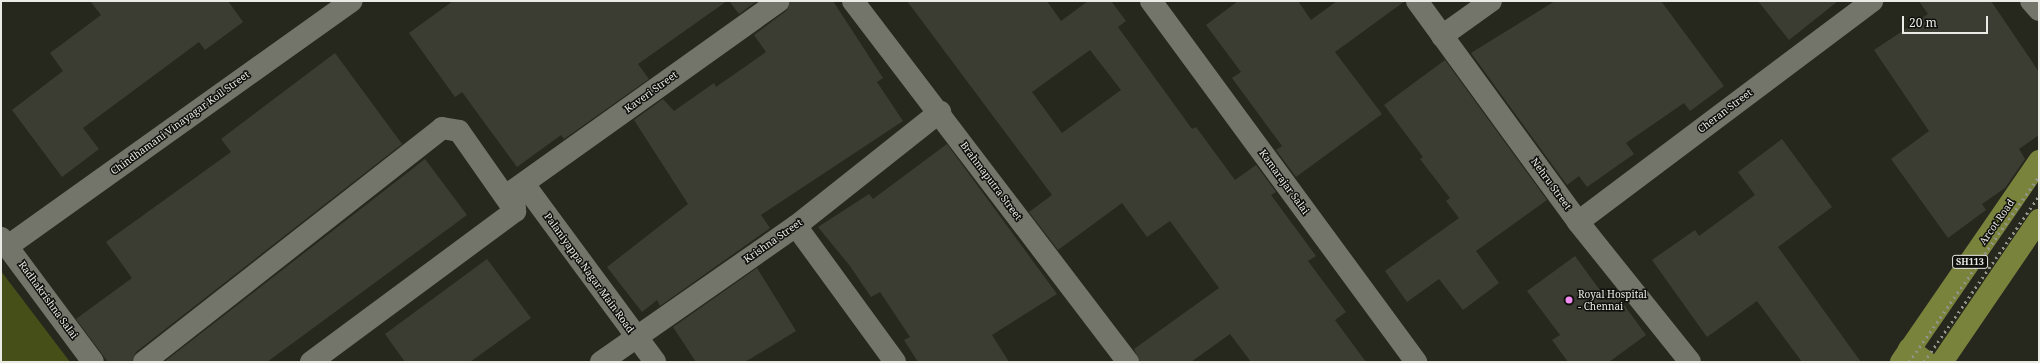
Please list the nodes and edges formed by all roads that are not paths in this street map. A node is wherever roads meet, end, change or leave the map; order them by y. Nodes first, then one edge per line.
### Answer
1 (351, 1) edge
2 (779, 1) edge
3 (853, 1) edge
4 (1151, 1) edge
5 (1416, 1) edge
6 (1491, 1) edge
7 (1872, 1) edge
8 (2031, 1) edge
9 (2039, 10) edge
10 (1442, 36) junction
11 (940, 112) junction
12 (2039, 161) edge
13 (524, 184) junction
14 (515, 211) junction
15 (2039, 220) edge
16 (1578, 222) junction
17 (796, 226) junction
18 (5, 242) edge
19 (636, 336) junction
20 (1912, 358) edge
21 (93, 362) edge
22 (144, 362) edge
23 (311, 362) edge
24 (601, 362) edge
25 (655, 362) edge
26 (895, 362) edge
27 (1128, 362) edge
28 (1416, 362) edge
29 (1690, 362) edge
30 (1942, 362) edge

1 - 18 street, Chindhamani Vinayagar Koil Street
2 - 13 street, Kaveri Street
3 - 11 street, Brahmaputra Street
4 - 28 street, Kamarajar Salai
5 - 10 street, Nehru Street
6 - 10 street
7 - 16 street, Cheran Street
8 - 9 street
10 - 16 street, Nehru Street
11 - 17 street, Krishna Street
11 - 27 street, Brahmaputra Street
12 - 20 main road, Arcot Road / SH113
13 - 14 street
13 - 19 street, Palaniyappa Nagar Main Road
14 - 22 street
14 - 23 street
15 - 30 main road, SH113
16 - 29 street, Nehru Street
17 - 19 street, Krishna Street
17 - 26 street
18 - 21 street, Radhakrishna Salai
19 - 24 street, Krishna Street
19 - 25 street, Palaniyappa Nagar Main Road

